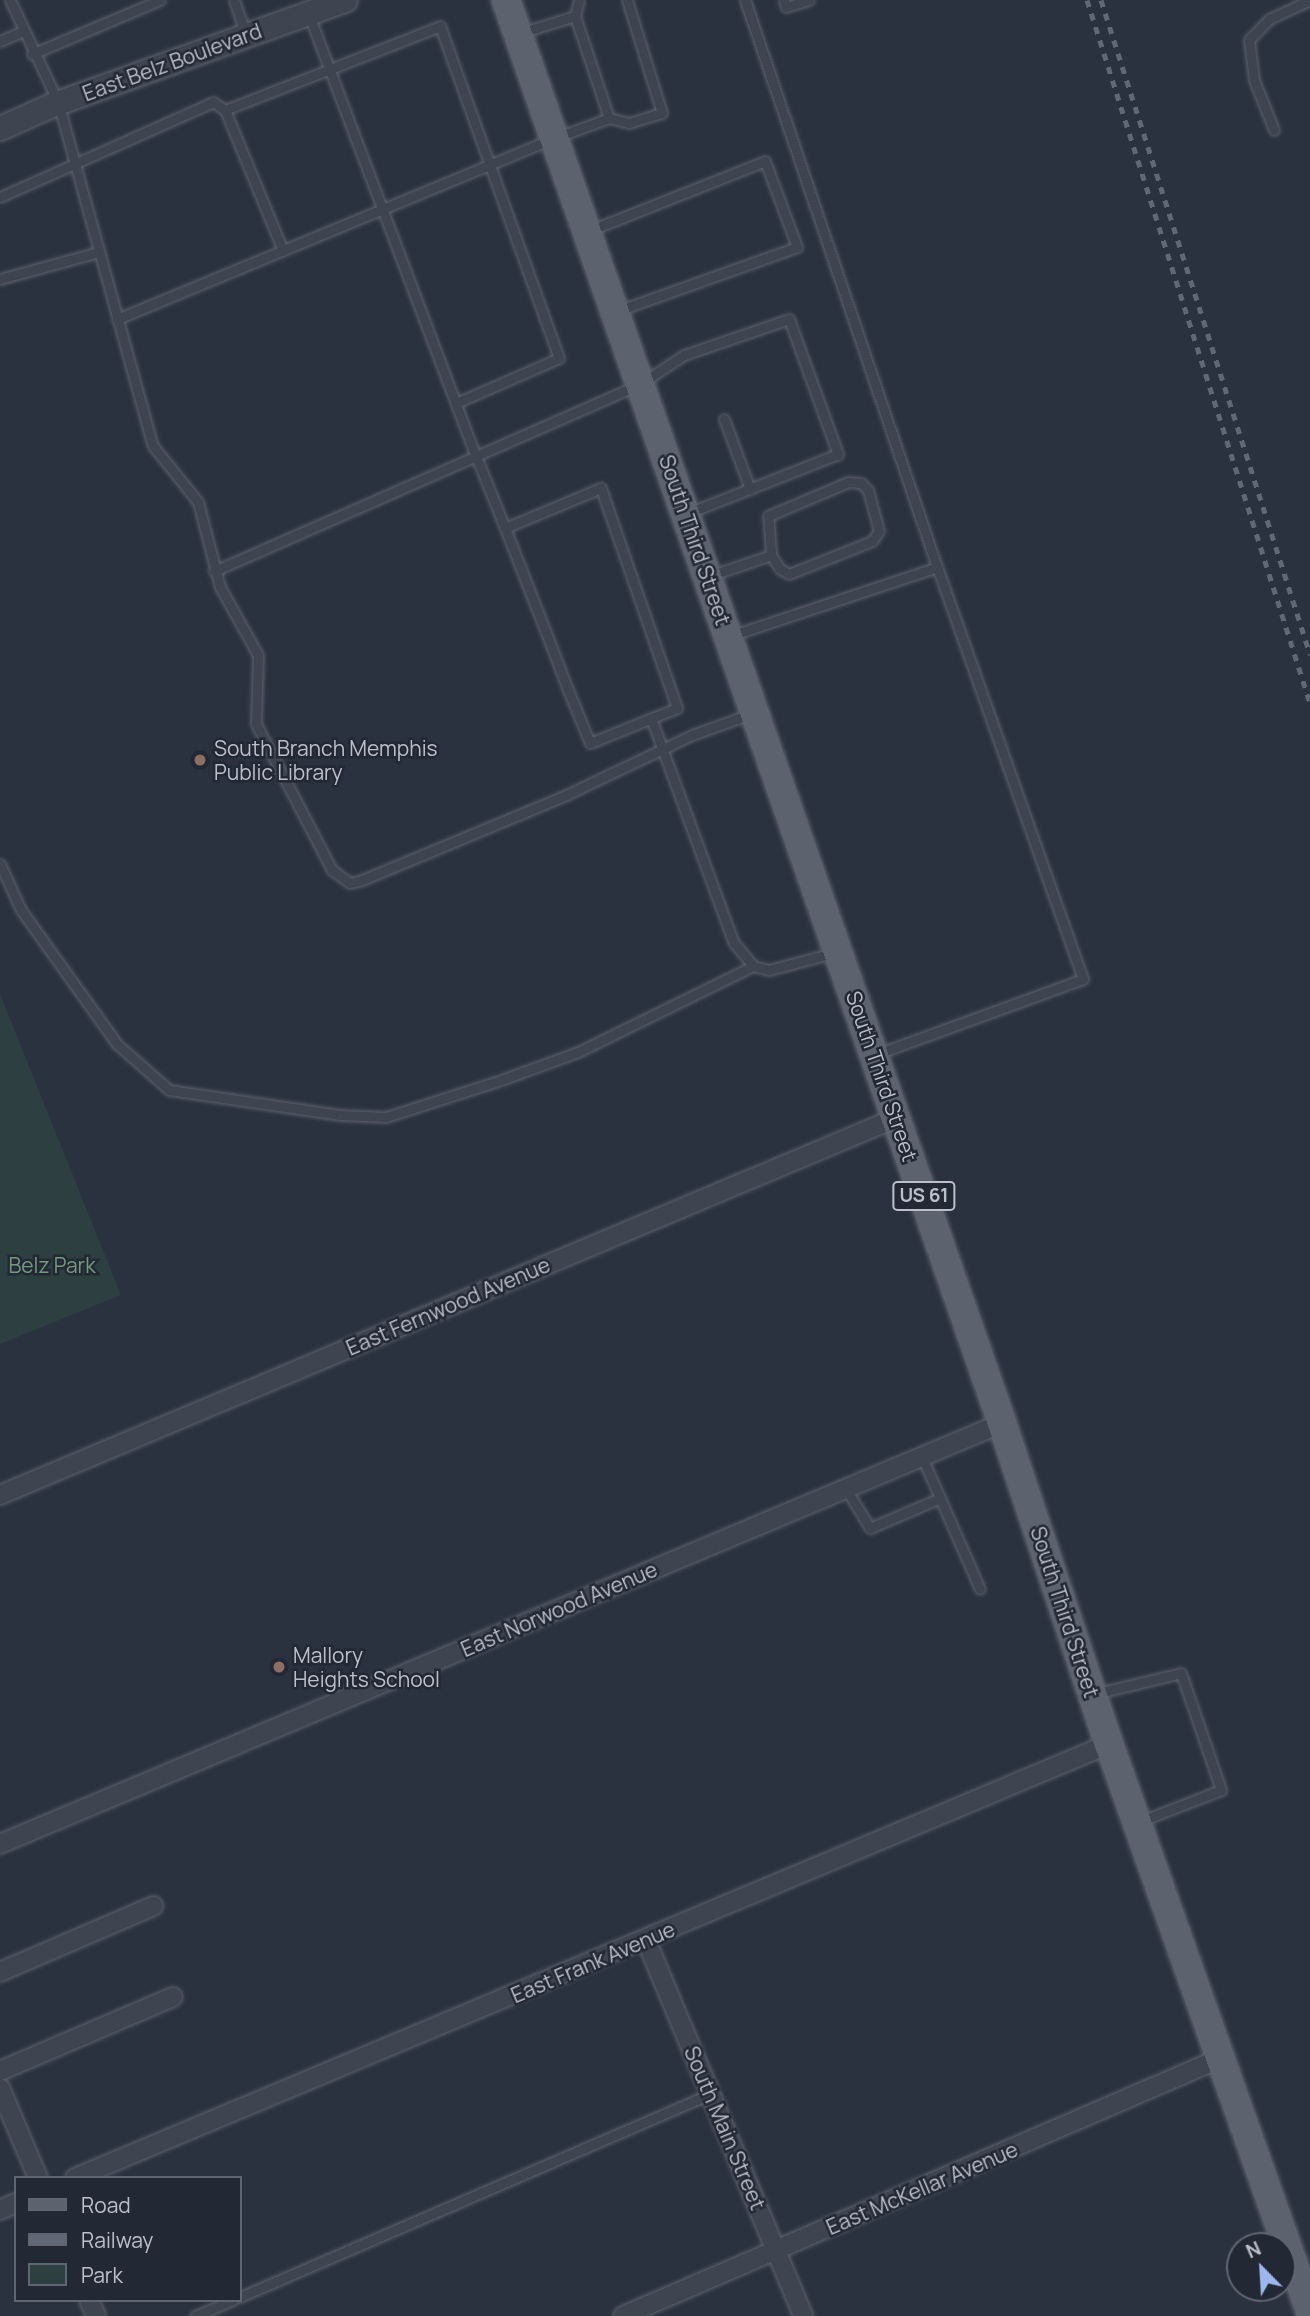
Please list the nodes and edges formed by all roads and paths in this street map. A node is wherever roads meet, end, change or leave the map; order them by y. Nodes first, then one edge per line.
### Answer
1 (10, 0) edge
2 (160, 0) edge
3 (234, 0) edge
4 (345, 0) edge
5 (506, 0) edge
6 (579, 0) edge
7 (627, 0) edge
8 (745, 0) edge
9 (784, 0) edge
10 (808, 0) edge
11 (1310, 0) edge
12 (308, 13) junction
13 (575, 16) junction
14 (23, 31) junction
15 (518, 34) junction
16 (247, 35) junction
17 (0, 41) edge
18 (32, 54) junction
19 (328, 66) junction
20 (58, 102) junction
21 (225, 110) junction
22 (609, 118) junction
23 (0, 128) edge
24 (1274, 130) dead end
25 (555, 138) junction
26 (74, 162) junction
27 (487, 165) junction
28 (0, 197) edge
29 (382, 209) junction
30 (588, 231) junction
31 (283, 251) junction
32 (99, 252) junction
33 (0, 279) edge
34 (615, 311) junction
35 (117, 319) junction
36 (640, 384) junction
37 (456, 402) junction
38 (724, 419) dead end
39 (476, 456) junction
40 (750, 489) junction
41 (686, 514) junction
42 (505, 528) junction
43 (771, 555) junction
44 (937, 567) junction
45 (214, 571) junction
46 (707, 576) junction
47 (728, 636) junction
48 (755, 712) junction
49 (652, 718) junction
50 (663, 748) junction
51 (0, 864) edge
52 (839, 952) junction
53 (753, 967) junction
54 (874, 1055) junction
55 (896, 1118) junction
56 (1002, 1423) junction
57 (922, 1457) junction
58 (846, 1489) junction
59 (0, 1495) edge
60 (940, 1498) junction
61 (980, 1589) dead end
62 (1092, 1695) junction
63 (1109, 1744) junction
64 (1137, 1822) junction
65 (0, 1844) edge
66 (153, 1906) dead end
67 (646, 1940) junction
68 (0, 1972) edge
69 (173, 1997) dead end
70 (1221, 2058) junction
71 (0, 2071) edge
72 (0, 2088) edge
73 (710, 2094) junction
74 (37, 2176) edge
75 (80, 2176) edge
76 (776, 2251) junction
77 (242, 2296) edge
78 (228, 2302) edge
79 (1310, 2311) edge
80 (195, 2316) edge
81 (623, 2316) edge
82 (803, 2316) edge

1 - 14 lane
2 - 18 lane
3 - 16 lane
4 - 12 street, East Belz Boulevard
5 - 15 main road, South Third Street / US 61
6 - 13 lane
7 - 22 lane
8 - 44 lane
9 - 10 lane
11 - 24 lane
12 - 16 street, East Belz Boulevard
12 - 19 lane
13 - 15 lane
13 - 22 lane
14 - 17 lane
14 - 18 lane
15 - 25 main road, South Third Street / US 61
16 - 20 street, East Belz Boulevard
18 - 20 lane
19 - 21 lane
19 - 27 lane
19 - 29 lane
20 - 23 street, East Belz Boulevard
20 - 26 lane
21 - 26 lane
21 - 31 lane
22 - 25 lane
25 - 27 lane
25 - 30 main road, South Third Street / US 61
26 - 28 lane
26 - 32 lane
27 - 29 lane
27 - 37 lane
29 - 31 lane
29 - 37 lane
30 - 34 main road, South Third Street / US 61
30 - 34 lane
31 - 35 lane
32 - 33 lane
32 - 35 lane
34 - 36 main road, South Third Street / US 61
35 - 45 lane
36 - 39 lane
36 - 40 lane
36 - 41 main road, South Third Street / US 61
37 - 39 lane
38 - 40 lane
39 - 42 lane
39 - 45 lane
40 - 41 lane
41 - 46 main road, South Third Street / US 61
42 - 49 lane
42 - 49 lane
43 - 43 lane
43 - 46 lane
44 - 47 lane
44 - 54 lane
45 - 50 lane
46 - 47 main road, South Third Street / US 61
47 - 48 main road, South Third Street / US 61
48 - 50 lane
48 - 52 main road, South Third Street / US 61
49 - 50 lane
50 - 53 lane
51 - 53 lane
52 - 53 lane
52 - 54 main road, South Third Street / US 61
54 - 55 main road, South Third Street / US 61
55 - 56 main road, South Third Street / US 61
55 - 59 street, East Fernwood Avenue
56 - 57 street, East Norwood Avenue
56 - 62 main road, South Third Street / US 61
57 - 58 street, East Norwood Avenue
57 - 60 lane
58 - 60 lane
58 - 65 street, East Norwood Avenue
60 - 61 lane
62 - 63 main road, South Third Street / US 61
62 - 64 lane
63 - 64 main road, South Third Street / US 61
63 - 67 street, East Frank Avenue
64 - 70 main road, South Third Street / US 61
66 - 68 street
67 - 73 street, South Main Street
67 - 75 street, East Frank Avenue
69 - 71 street
70 - 76 street, East McKellar Avenue
70 - 79 main road, South Third Street / US 61
72 - 74 street
73 - 76 street, South Main Street
73 - 77 lane
76 - 81 street, East McKellar Avenue
76 - 82 street, South Main Street
78 - 80 lane

